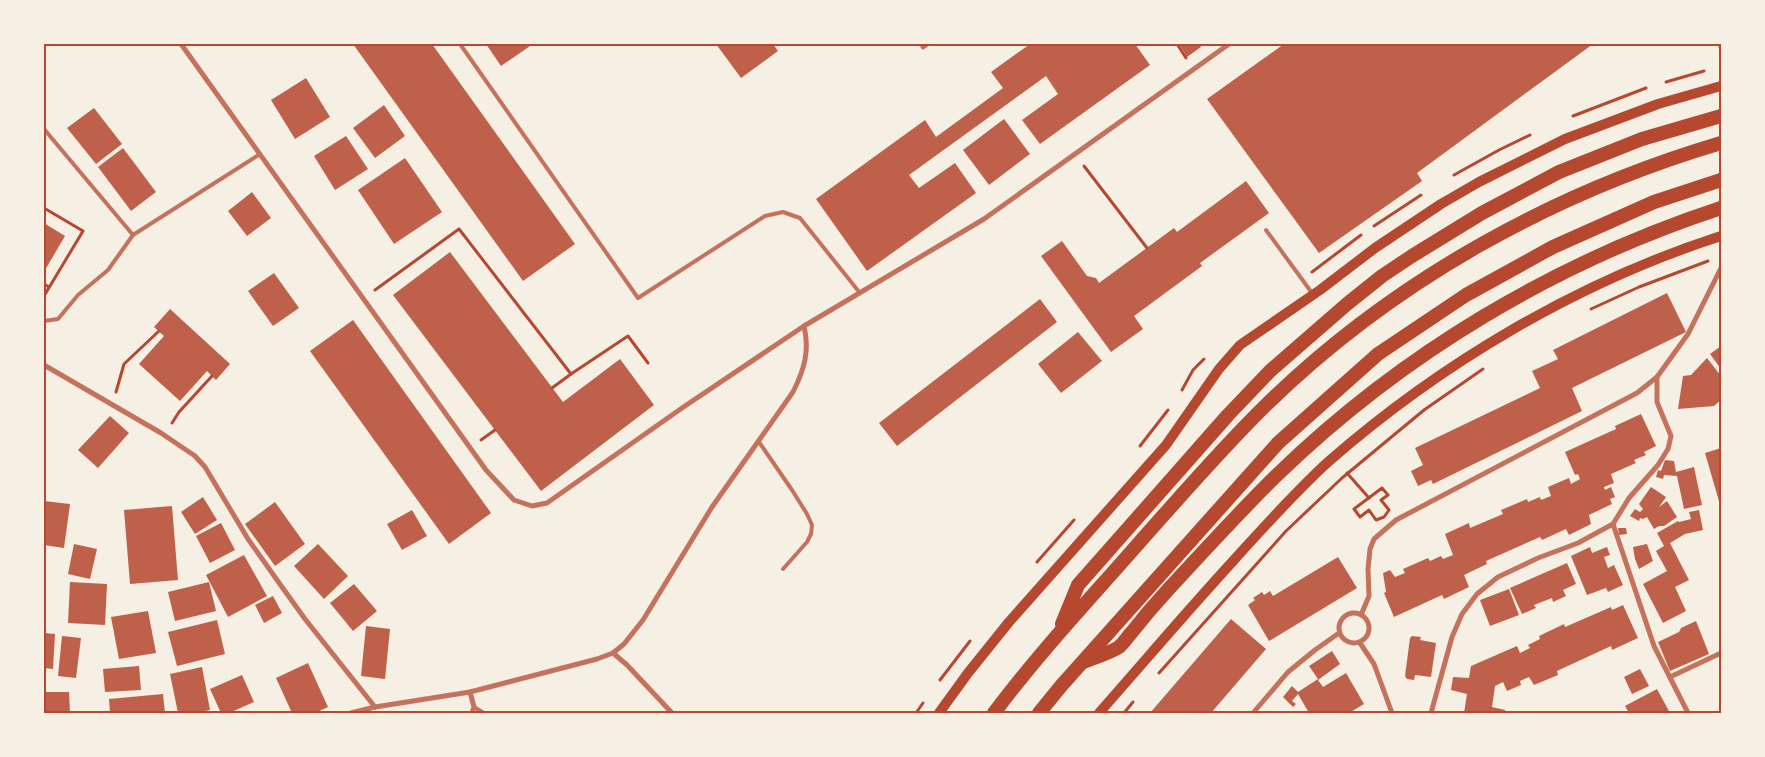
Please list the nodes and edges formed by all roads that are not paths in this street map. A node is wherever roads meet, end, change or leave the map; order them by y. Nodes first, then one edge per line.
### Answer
1 (181, 44) edge
2 (460, 44) edge
3 (1229, 44) edge
4 (1720, 44) edge
5 (1721, 49) edge
6 (1721, 86) edge
7 (1721, 116) edge
8 (44, 130) edge
9 (1721, 143) edge
10 (260, 154) junction
11 (1721, 180) edge
12 (1721, 208) edge
13 (1266, 230) dead end
14 (133, 236) junction
15 (1721, 236) edge
16 (1721, 268) edge
17 (860, 293) junction
18 (1314, 294) junction
19 (44, 320) edge
20 (804, 326) junction
21 (44, 365) edge
22 (1657, 377) junction
23 (759, 442) junction
24 (1613, 524) junction
25 (783, 569) dead end
26 (1361, 615) junction
27 (1339, 633) junction
28 (1058, 634) junction
29 (1360, 643) junction
30 (613, 653) junction
31 (1721, 653) edge
32 (1081, 663) junction
33 (1670, 678) junction
34 (470, 692) junction
35 (375, 707) junction
36 (474, 707) junction
37 (351, 713) edge
38 (472, 713) edge
39 (484, 713) edge
40 (672, 713) edge
41 (939, 713) edge
42 (994, 713) edge
43 (1039, 713) edge
44 (1099, 713) edge
45 (1253, 713) edge
46 (1392, 713) edge
47 (1431, 713) edge
48 (1688, 713) edge

1 - 10 street
2 - 17 lane
3 - 17 street
4 - 5 lane
6 - 18 main road
7 - 28 highway
8 - 14 lane
9 - 28 highway
10 - 14 lane
10 - 20 street
11 - 32 highway
12 - 32 highway
13 - 18 lane
14 - 19 lane
15 - 44 main road
16 - 22 street
17 - 20 street
18 - 41 main road
20 - 23 street
21 - 35 street
22 - 24 street
22 - 26 street
23 - 25 lane
23 - 30 street
24 - 33 street
24 - 47 street
26 - 27 street
26 - 29 street
27 - 29 street
27 - 45 street
28 - 42 highway
29 - 46 street
30 - 34 street
30 - 40 street
31 - 33 street
32 - 43 highway
33 - 48 street
34 - 35 street
34 - 36 street
35 - 37 street
36 - 38 street
36 - 39 lane

